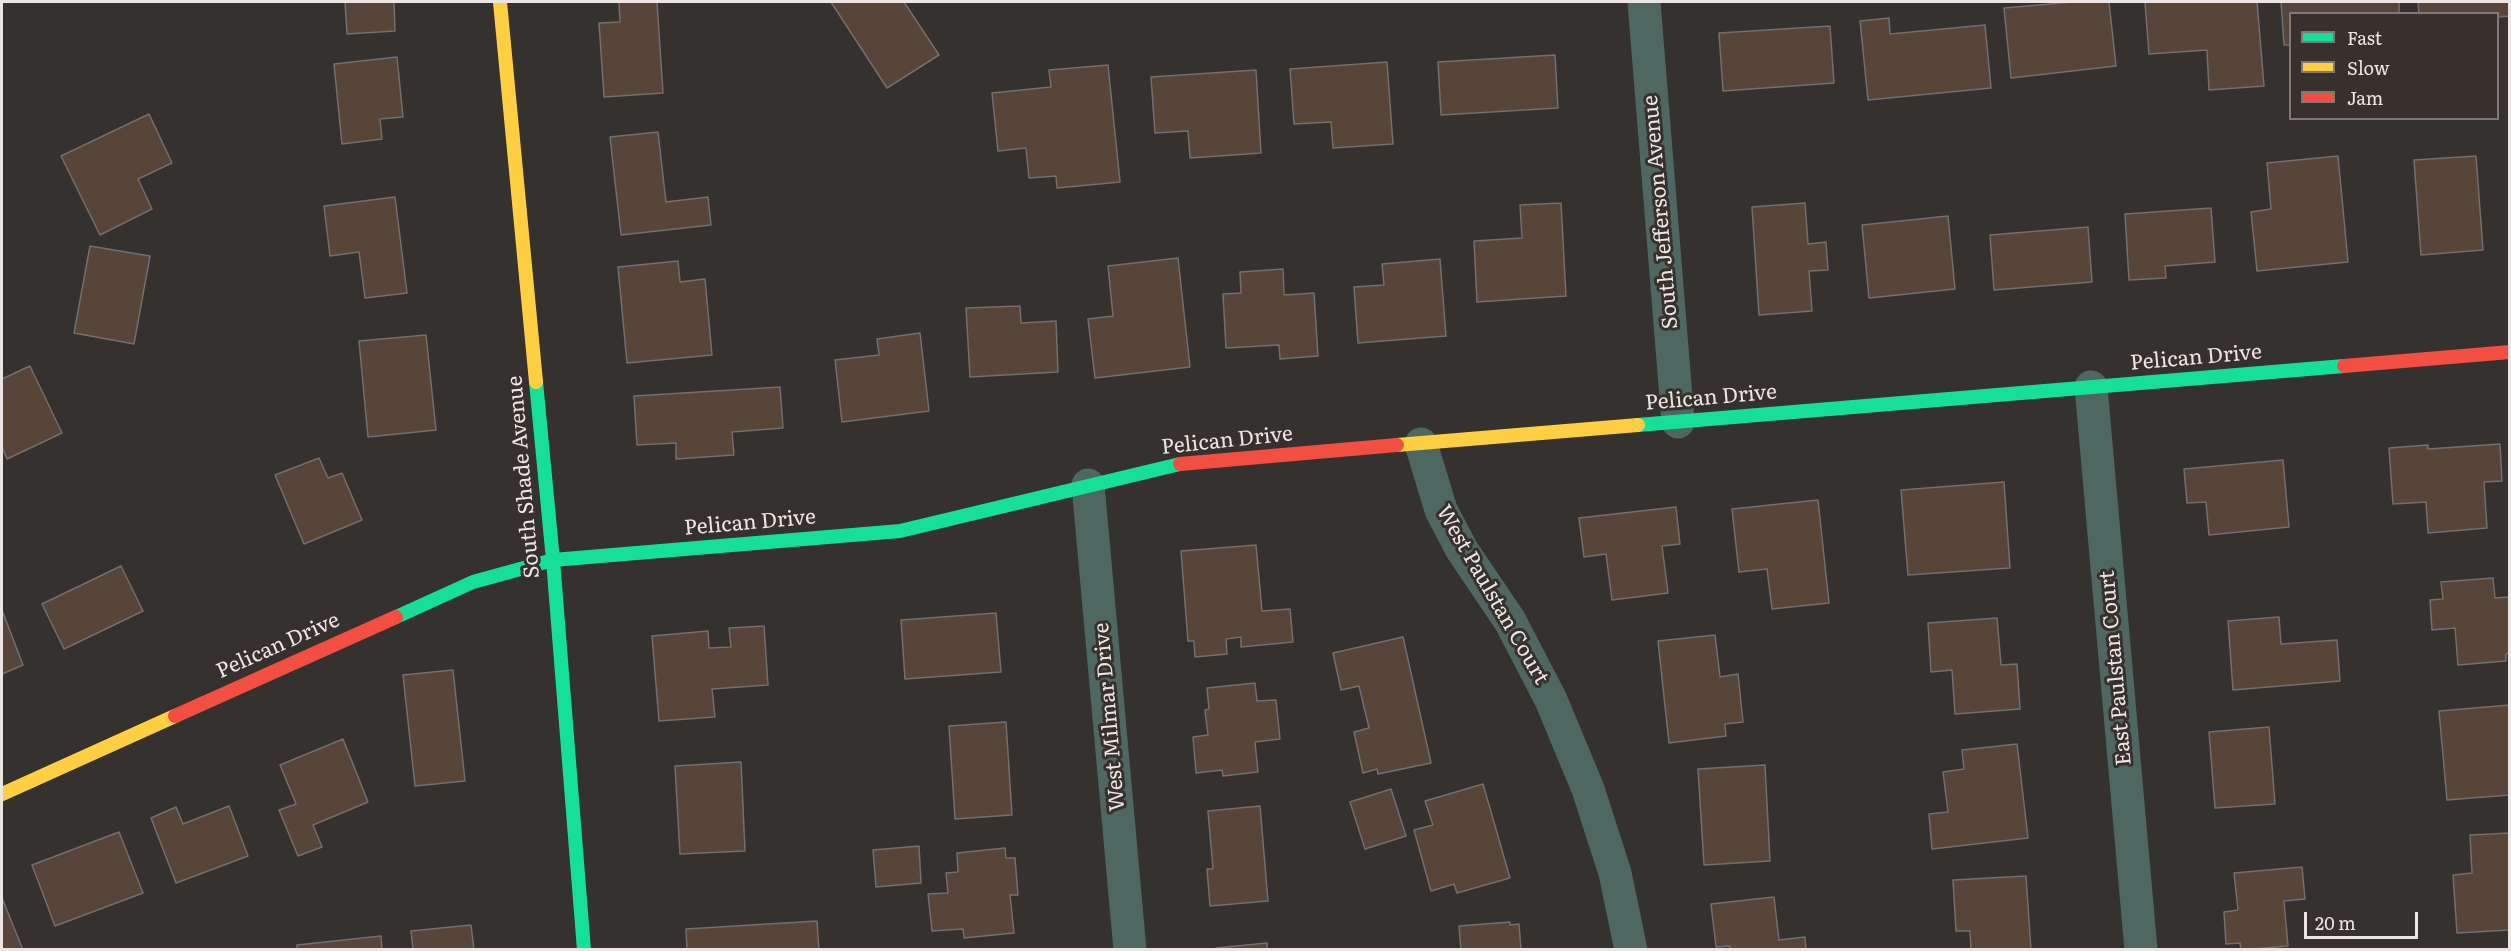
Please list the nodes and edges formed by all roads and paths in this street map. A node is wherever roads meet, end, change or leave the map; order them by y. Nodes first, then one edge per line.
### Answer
1 (500, 2) edge
2 (1644, 2) edge
3 (2510, 352) edge
4 (2091, 387) junction
5 (1678, 422) junction
6 (1421, 444) junction
7 (1088, 485) junction
8 (553, 560) junction
9 (2, 794) edge
10 (584, 950) edge
11 (1130, 950) edge
12 (1631, 950) edge
13 (2141, 950) edge

1 - 8 street, South Shade Avenue
2 - 5 street, South Jefferson Avenue
3 - 4 street, Pelican Drive
4 - 5 street, Pelican Drive
4 - 13 street, East Paulstan Court
5 - 6 street, Pelican Drive
6 - 7 street, Pelican Drive
6 - 12 street, West Paulstan Court
7 - 8 street, Pelican Drive
7 - 11 street, West Milmar Drive
8 - 9 street, Pelican Drive
8 - 10 street, South Shade Avenue

